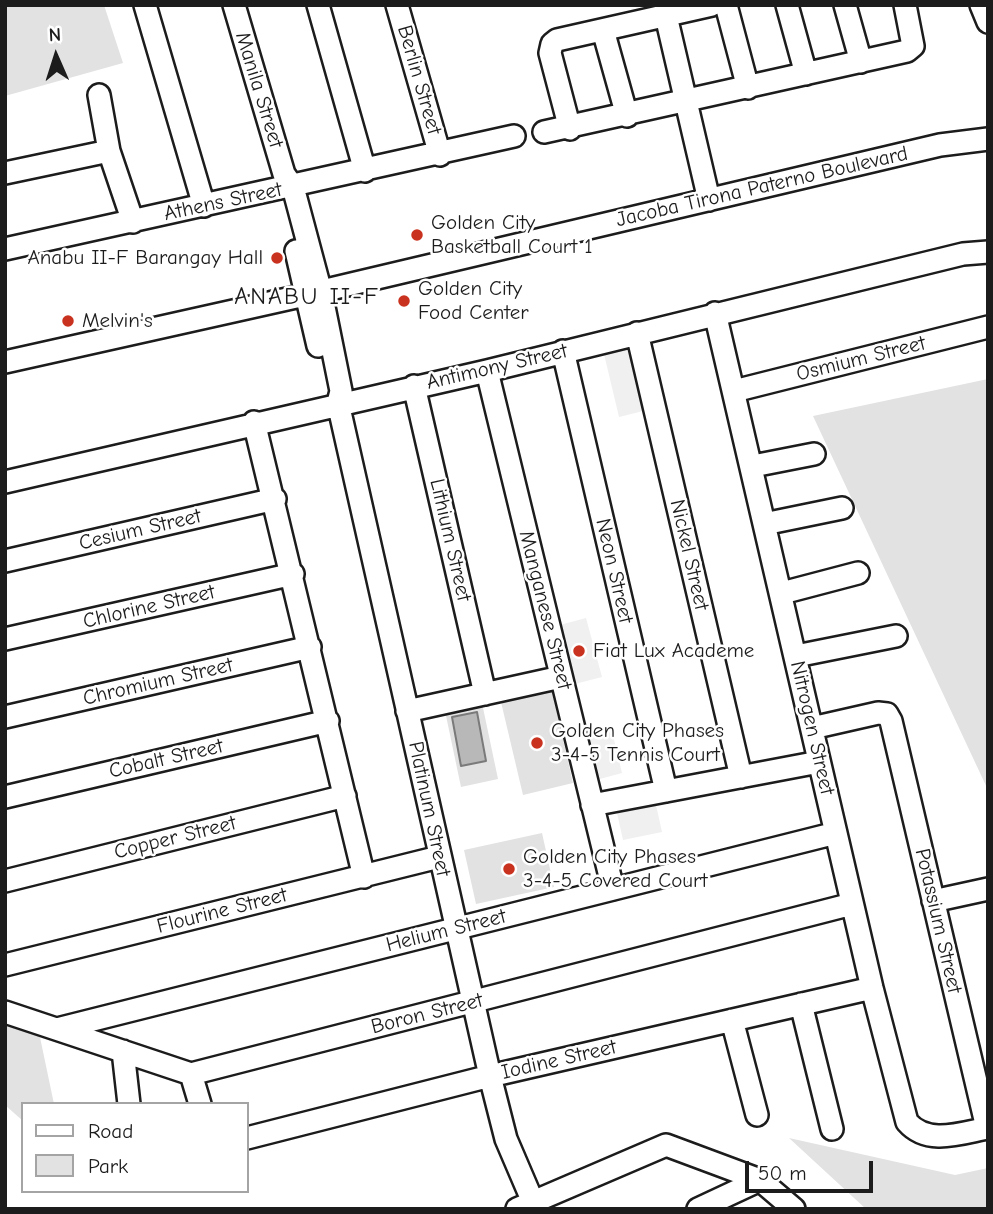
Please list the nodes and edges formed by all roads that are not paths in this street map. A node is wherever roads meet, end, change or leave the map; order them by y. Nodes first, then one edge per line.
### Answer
1 (145, 5) edge
2 (234, 5) edge
3 (318, 5) edge
4 (397, 5) edge
5 (712, 5) edge
6 (726, 5) edge
7 (787, 5) edge
8 (845, 5) edge
9 (905, 5) edge
10 (981, 5) edge
11 (666, 16) junction
12 (988, 22) edge
13 (603, 30) junction
14 (861, 62) junction
15 (806, 74) junction
16 (748, 88) junction
17 (99, 95) dead end
18 (687, 102) junction
19 (627, 116) junction
20 (570, 129) junction
21 (544, 132) dead end
22 (514, 136) dead end
23 (988, 139) edge
24 (109, 151) junction
25 (440, 155) junction
26 (365, 171) junction
27 (5, 173) edge
28 (286, 183) junction
29 (709, 200) junction
30 (204, 206) junction
31 (133, 222) junction
32 (5, 249) edge
33 (988, 251) edge
34 (313, 294) junction
35 (715, 313) junction
36 (988, 327) edge
37 (637, 333) junction
38 (563, 351) junction
39 (5, 362) edge
40 (486, 371) junction
41 (414, 386) junction
42 (734, 391) junction
43 (338, 403) junction
44 (254, 422) junction
45 (814, 454) dead end
46 (753, 467) junction
47 (5, 482) edge
48 (275, 499) junction
49 (842, 509) dead end
50 (764, 524) junction
51 (5, 561) edge
52 (858, 573) dead end
53 (293, 574) junction
54 (782, 593) junction
55 (896, 636) dead end
56 (5, 639) edge
57 (310, 647) junction
58 (796, 656) junction
59 (561, 677) junction
60 (485, 694) junction
61 (407, 711) junction
62 (5, 717) edge
63 (328, 722) junction
64 (812, 728) junction
65 (819, 762) junction
66 (741, 777) junction
67 (666, 791) junction
68 (345, 796) junction
69 (5, 797) edge
70 (592, 805) junction
71 (836, 833) junction
72 (439, 857) junction
73 (364, 877) junction
74 (5, 881) edge
75 (613, 889) junction
76 (988, 889) edge
77 (933, 901) junction
78 (852, 904) junction
79 (455, 928) junction
80 (5, 965) edge
81 (872, 988) junction
82 (472, 1002) junction
83 (801, 1004) junction
84 (5, 1012) edge
85 (732, 1020) junction
86 (56, 1029) junction
87 (123, 1051) junction
88 (191, 1074) junction
89 (490, 1076) junction
90 (130, 1102) edge
91 (199, 1102) edge
92 (757, 1115) dead end
93 (987, 1128) edge
94 (832, 1129) dead end
95 (248, 1138) edge
96 (761, 1180) junction
97 (529, 1206) edge
98 (698, 1209) edge
99 (794, 1209) edge

1 - 30 street
2 - 28 street, Manila Street
3 - 26 street
4 - 25 street, Berlin Street
5 - 11 street
6 - 16 street
7 - 15 street
8 - 14 street
9 - 14 street
10 - 12 street
11 - 13 street
11 - 18 street
13 - 19 street
13 - 20 street
14 - 15 street
15 - 16 street
16 - 18 street
17 - 24 street
18 - 19 street
18 - 29 street
19 - 20 street
20 - 21 street
22 - 25 street, Athens Street
23 - 29 street, Jacoba Tirona Paterno Boulevard
24 - 27 street
24 - 31 street
25 - 26 street, Athens Street
26 - 28 street, Athens Street
28 - 30 street, Athens Street
28 - 34 street, Manila Street
29 - 34 street, Jacoba Tirona Paterno Boulevard
30 - 31 street, Athens Street
31 - 32 street, Athens Street
33 - 35 street, Antimony Street
34 - 39 street, Jacoba Tirona Paterno Boulevard
34 - 43 street, Platinum Street
35 - 37 street, Antimony Street
35 - 42 street, Nitrogen Street
36 - 42 street, Osmium Street
37 - 38 street, Antimony Street
37 - 66 street, Nickel Street
38 - 40 street, Antimony Street
38 - 67 street, Neon Street
40 - 41 street, Antimony Street
40 - 59 street, Manganese Street
41 - 43 street, Antimony Street
41 - 60 street, Lithium Street
42 - 46 street, Nitrogen Street
43 - 44 street, Antimony Street
43 - 61 street, Platinum Street
44 - 47 street, Antimony Street
44 - 48 street
45 - 46 street
46 - 50 street, Nitrogen Street
48 - 51 street, Cesium Street
48 - 53 street
49 - 50 street
50 - 54 street, Nitrogen Street
52 - 54 street
53 - 56 street, Chlorine Street
53 - 57 street
54 - 58 street, Nitrogen Street
55 - 58 street
57 - 62 street, Chromium Street
57 - 63 street
58 - 64 street, Nitrogen Street
59 - 60 street
59 - 70 street, Manganese Street
60 - 61 street
61 - 72 street, Platinum Street
63 - 68 street
63 - 69 street, Cobalt Street
64 - 65 street, Nitrogen Street
64 - 77 street, Potassium Street
65 - 66 street
65 - 71 street, Nitrogen Street
66 - 67 street
67 - 70 street
68 - 73 street
68 - 74 street, Copper Street
70 - 75 street, Manganese Street
71 - 75 street, Helium Street
71 - 78 street, Nitrogen Street
72 - 73 street, Flourine Street
72 - 79 street, Platinum Street
73 - 80 street, Flourine Street
75 - 79 street, Helium Street
76 - 77 street
77 - 93 street, Potassium Street
78 - 81 street, Nitrogen Street
78 - 82 street, Boron Street
79 - 82 street, Platinum Street
79 - 86 street, Helium Street
81 - 83 street, Iodine Street
81 - 93 street, Nitrogen Street
82 - 88 street, Boron Street
82 - 89 street, Platinum Street
83 - 85 street, Iodine Street
83 - 94 street
84 - 86 street
85 - 89 street, Iodine Street
85 - 92 street
86 - 87 street
87 - 88 street
87 - 90 street
88 - 91 street
89 - 95 street, Iodine Street
89 - 97 street, Platinum Street
96 - 97 street
96 - 98 street
96 - 99 street

